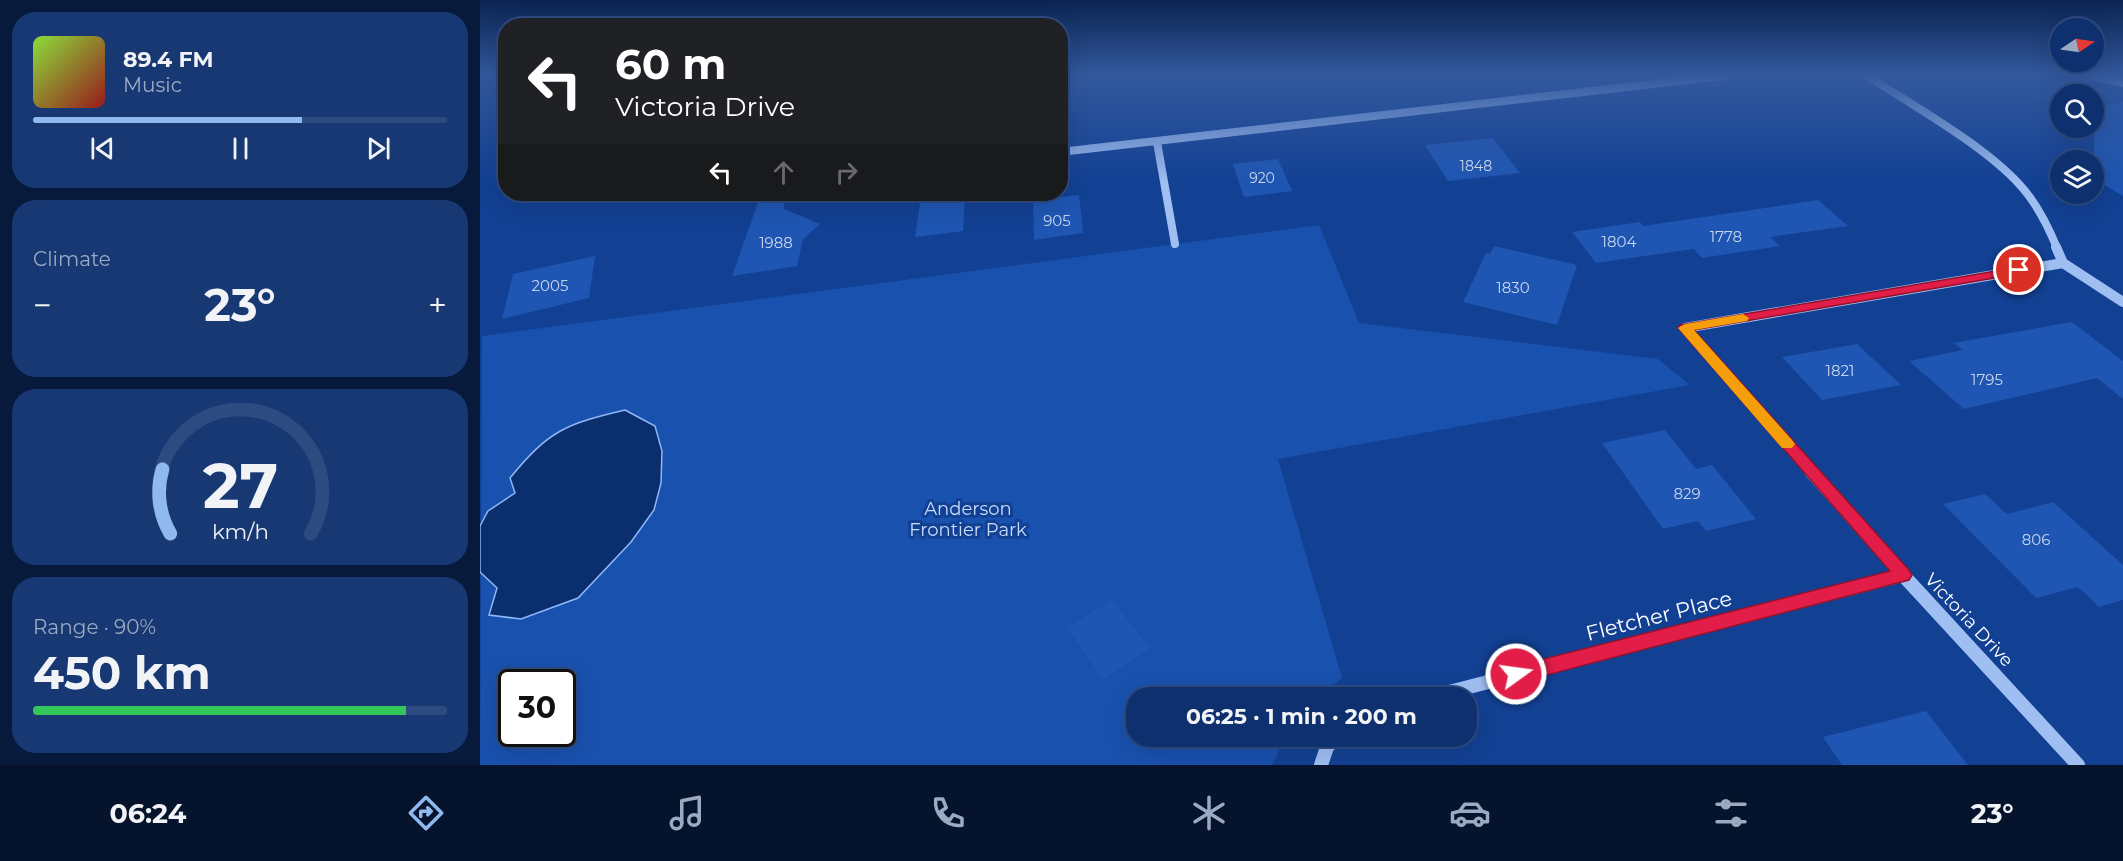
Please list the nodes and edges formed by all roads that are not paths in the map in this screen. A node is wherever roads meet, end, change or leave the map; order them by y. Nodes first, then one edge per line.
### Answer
1 (1417, 112) edge
2 (1922, 112) edge
3 (1157, 142) junction
4 (1068, 151) edge
5 (1175, 244) dead end
6 (2063, 263) junction
7 (2123, 302) edge
8 (1903, 575) junction
9 (1469, 687) edge
10 (1327, 747) edge
11 (1321, 765) edge
12 (2078, 765) edge

1 - 3 street
2 - 6 street
3 - 4 street
3 - 5 street
6 - 7 street
6 - 8 street, Victoria Drive
8 - 9 street, Fletcher Place
8 - 12 street, Victoria Drive
10 - 11 street

